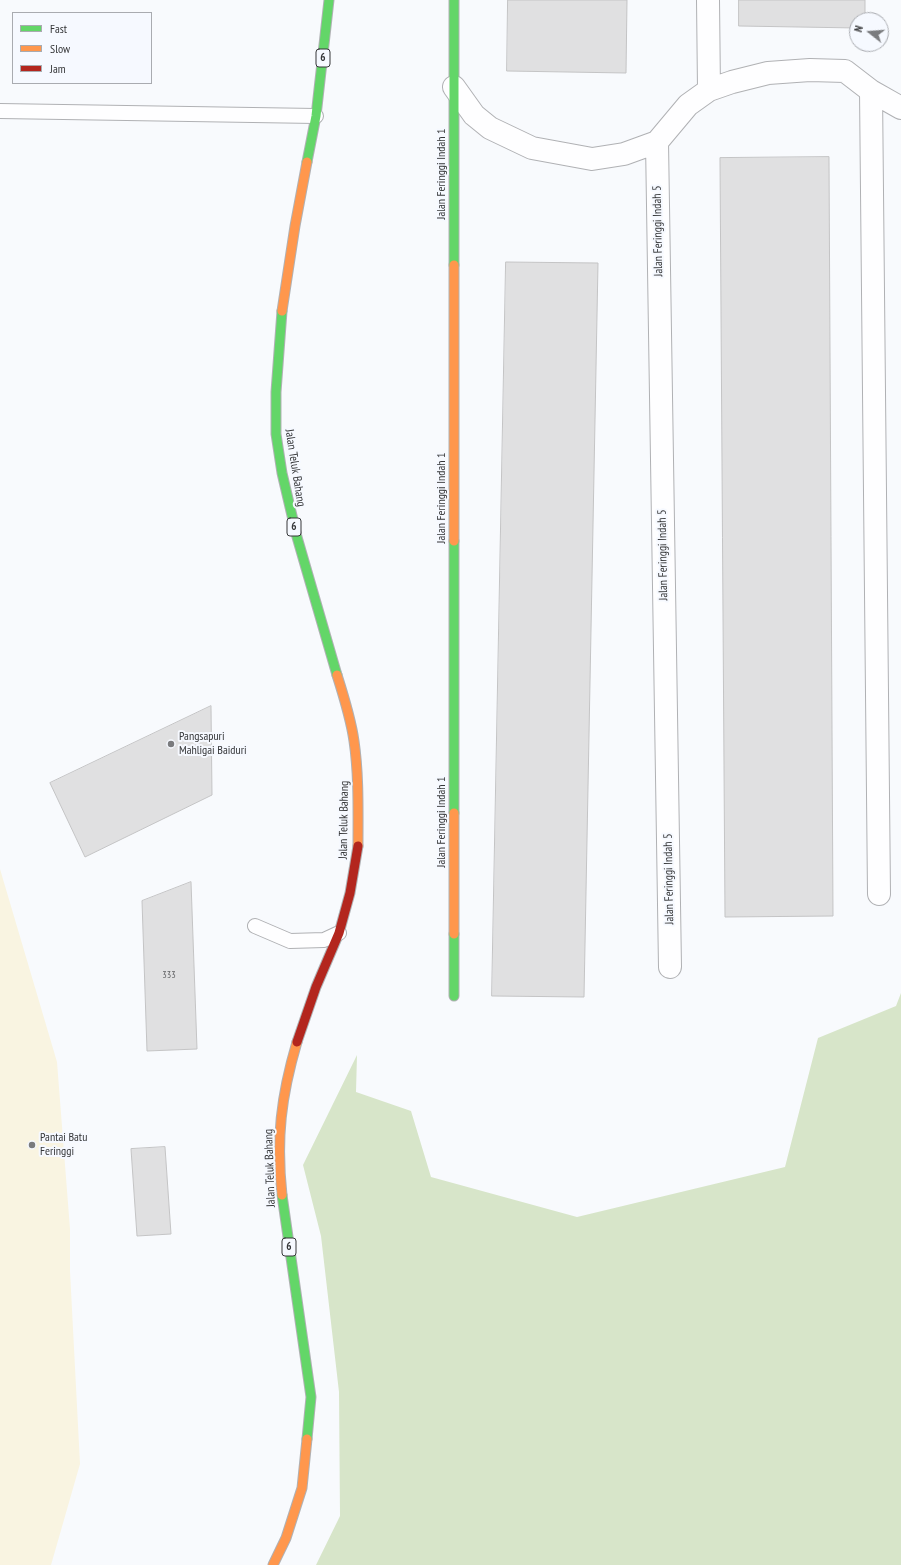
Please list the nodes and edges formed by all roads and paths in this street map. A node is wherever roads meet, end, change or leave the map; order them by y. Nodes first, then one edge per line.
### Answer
1 (330, 0) edge
2 (454, 0) edge
3 (708, 0) edge
4 (454, 87) junction
5 (709, 90) junction
6 (871, 91) junction
7 (901, 108) edge
8 (0, 111) edge
9 (316, 116) junction
10 (656, 142) junction
11 (879, 894) dead end
12 (255, 926) dead end
13 (339, 933) junction
14 (670, 967) dead end
15 (454, 996) dead end
16 (273, 1565) edge

1 - 9 main road, 6
2 - 4 main road, Jalan Feringgi Indah 1
3 - 5 street
4 - 10 street
4 - 15 main road, Jalan Feringgi Indah 1
5 - 6 street
5 - 10 street
6 - 7 street
6 - 11 street
8 - 9 lane
9 - 13 main road, Jalan Teluk Bahang / 6
10 - 14 street, Jalan Feringgi Indah 5
12 - 13 lane
13 - 16 main road, Jalan Teluk Bahang / 6

